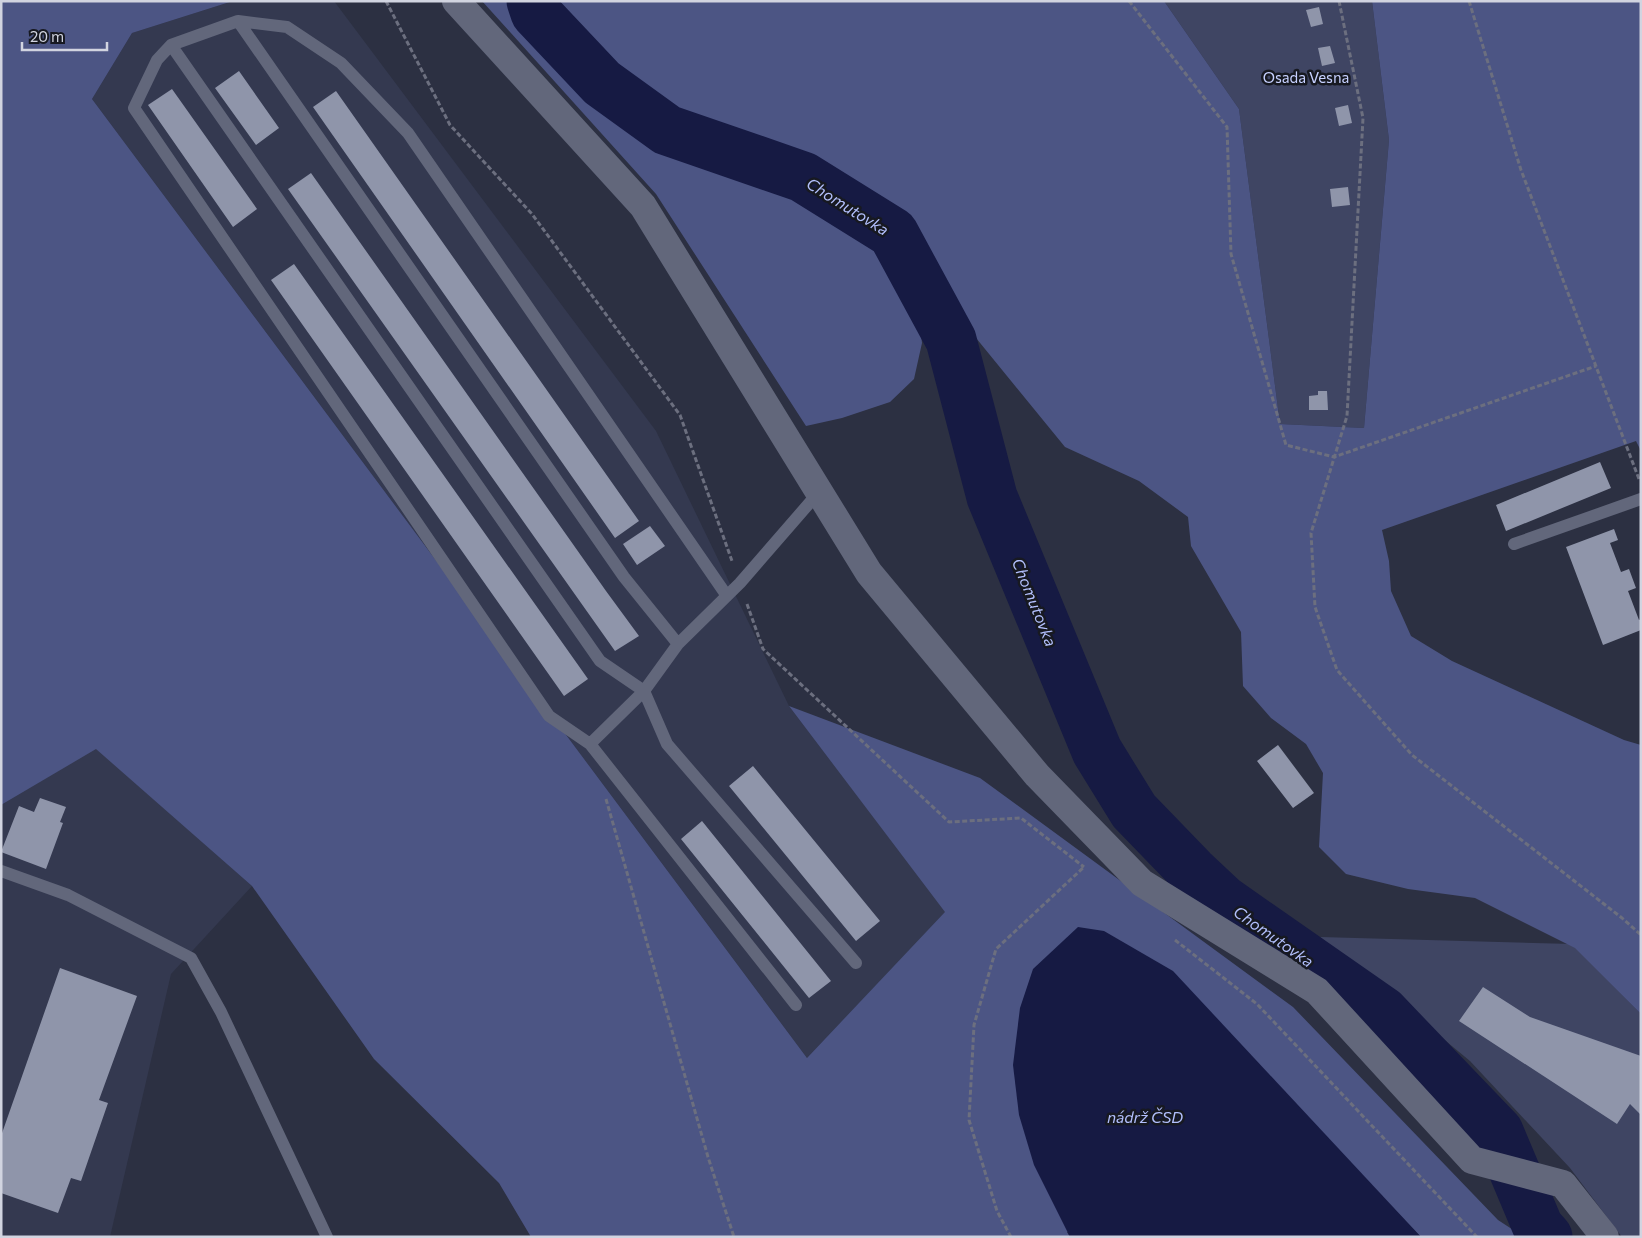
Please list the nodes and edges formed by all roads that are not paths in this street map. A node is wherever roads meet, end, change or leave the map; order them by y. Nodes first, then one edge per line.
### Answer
1 (456, 1) edge
2 (238, 21) junction
3 (171, 44) junction
4 (819, 492) junction
5 (1641, 499) edge
6 (1514, 544) dead end
7 (727, 596) junction
8 (678, 644) junction
9 (644, 691) junction
10 (590, 744) junction
11 (1, 871) edge
12 (856, 963) dead end
13 (796, 1005) dead end
14 (327, 1237) edge
15 (1605, 1237) edge

1 - 4 street
2 - 3 lane
2 - 7 lane
2 - 8 lane
3 - 9 lane
3 - 10 lane
4 - 7 lane
4 - 15 street
5 - 6 lane
7 - 8 lane
8 - 9 lane
9 - 10 lane
9 - 12 lane
10 - 13 lane
11 - 14 lane

